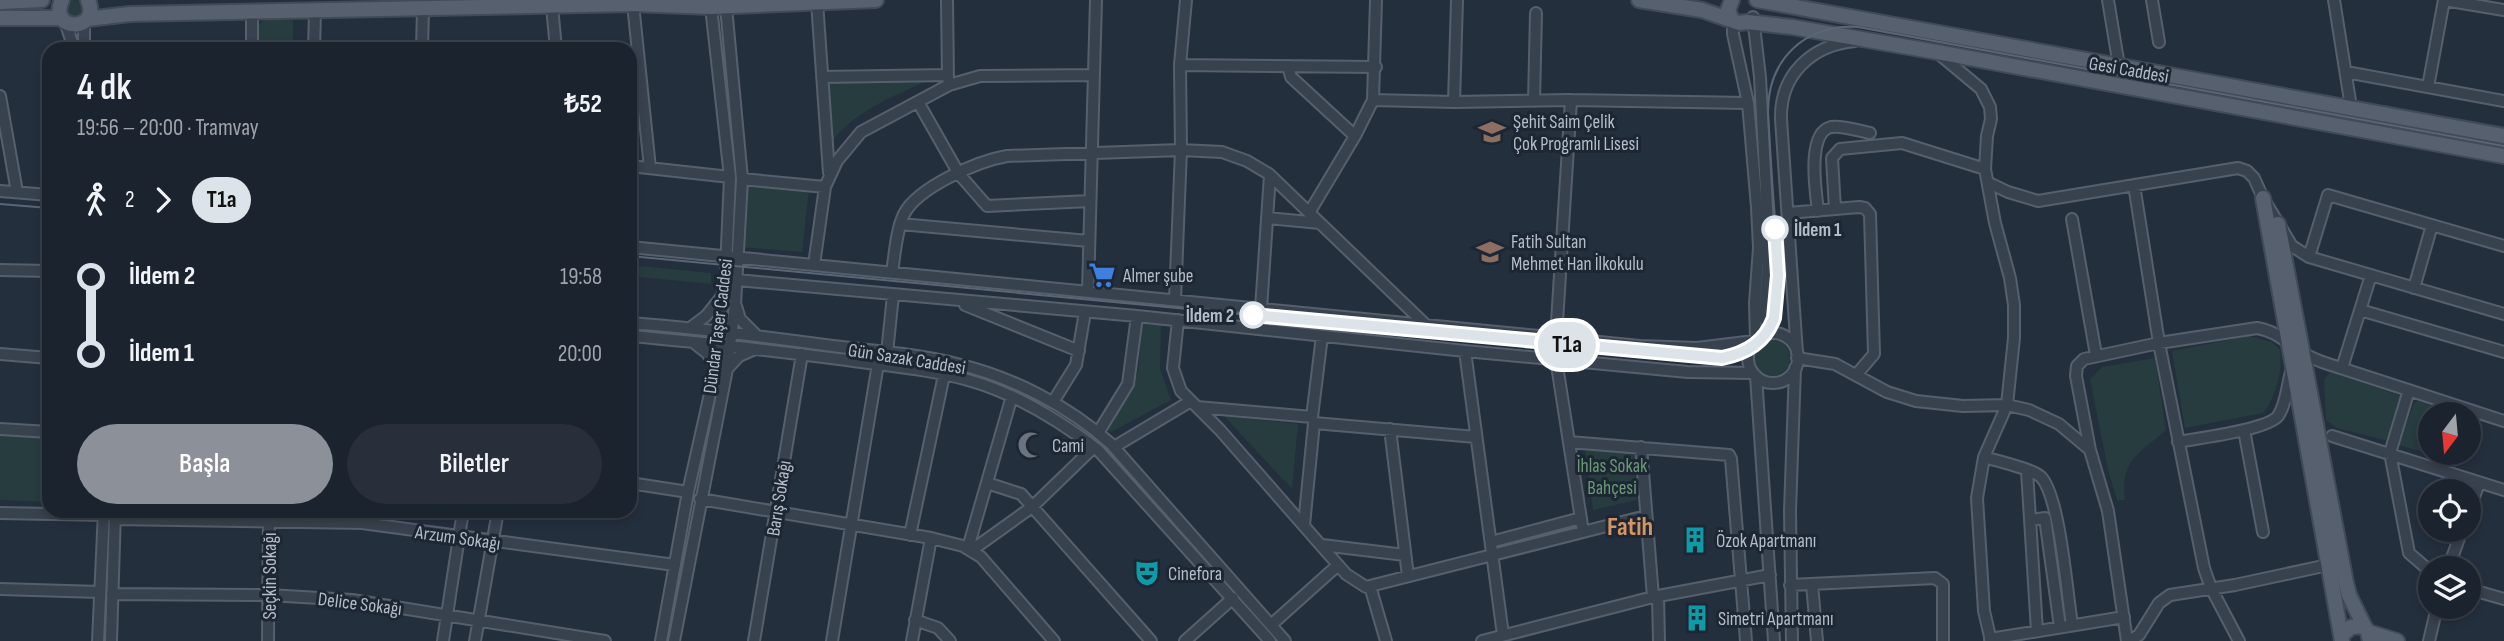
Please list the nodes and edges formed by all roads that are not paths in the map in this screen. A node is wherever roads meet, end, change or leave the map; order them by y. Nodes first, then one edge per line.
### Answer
1 (42, 0) edge
2 (62, 0) edge
3 (88, 0) edge
4 (876, 0) edge
5 (947, 0) edge
6 (1096, 0) edge
7 (1186, 0) edge
8 (1376, 0) edge
9 (1457, 0) edge
10 (1639, 0) edge
11 (1732, 0) edge
12 (1750, 0) edge
13 (1757, 0) edge
14 (2108, 0) edge
15 (2152, 0) edge
16 (2334, 0) edge
17 (0, 2) edge
18 (817, 2) edge
19 (719, 3) edge
20 (633, 4) junction
21 (552, 6) junction
22 (423, 9) junction
23 (2504, 10) edge
24 (315, 11) junction
25 (252, 12) junction
26 (1536, 13) dead end
27 (0, 18) edge
28 (63, 20) junction
29 (86, 21) junction
30 (1744, 21) junction
31 (1859, 40) junction
32 (71, 42) edge
33 (84, 42) edge
34 (252, 42) edge
35 (314, 42) edge
36 (422, 42) edge
37 (555, 42) edge
38 (637, 42) edge
39 (2159, 42) dead end
40 (637, 43) edge
41 (1937, 52) junction
42 (1180, 65) junction
43 (1288, 66) junction
44 (2119, 66) junction
45 (1376, 67) junction
46 (2346, 72) junction
47 (1094, 75) junction
48 (822, 77) junction
49 (948, 80) junction
50 (2428, 87) junction
51 (1373, 100) junction
52 (1571, 100) junction
53 (1534, 101) junction
54 (2504, 101) edge
55 (918, 102) junction
56 (1454, 102) junction
57 (1, 103) edge
58 (1748, 103) junction
59 (2351, 107) junction
60 (1870, 133) dead end
61 (1355, 136) junction
62 (2504, 136) edge
63 (1181, 150) junction
64 (1092, 155) junction
65 (2504, 156) edge
66 (637, 167) edge
67 (650, 168) junction
68 (1985, 169) junction
69 (958, 174) junction
70 (1270, 175) junction
71 (736, 178) junction
72 (827, 182) junction
73 (1989, 183) junction
74 (2134, 184) junction
75 (0, 191) edge
76 (17, 192) junction
77 (42, 194) edge
78 (2263, 198) junction
79 (1090, 201) junction
80 (1835, 209) junction
81 (1818, 211) junction
82 (1310, 213) junction
83 (1788, 213) junction
84 (1267, 218) junction
85 (2071, 219) dead end
86 (1320, 223) junction
87 (900, 224) junction
88 (2278, 224) junction
89 (2432, 225) junction
90 (1089, 241) junction
91 (2504, 246) edge
92 (637, 248) edge
93 (732, 257) junction
94 (2309, 257) junction
95 (814, 265) junction
96 (0, 270) edge
97 (42, 271) edge
98 (892, 272) junction
99 (2371, 275) junction
100 (737, 281) junction
101 (2414, 288) junction
102 (1088, 291) junction
103 (723, 293) junction
104 (893, 295) junction
105 (1175, 300) junction
106 (954, 301) junction
107 (735, 305) junction
108 (1261, 309) junction
109 (2360, 310) junction
110 (1085, 312) junction
111 (2504, 314) edge
112 (1137, 316) junction
113 (1178, 320) junction
114 (637, 324) edge
115 (1427, 326) junction
116 (690, 328) junction
117 (726, 332) junction
118 (1770, 333) junction
119 (759, 336) junction
120 (1322, 336) junction
121 (637, 337) edge
122 (1556, 338) junction
123 (2287, 340) junction
124 (693, 341) junction
125 (1755, 341) junction
126 (2159, 343) junction
127 (724, 345) junction
128 (756, 348) junction
129 (1079, 351) junction
130 (1465, 351) junction
131 (2300, 351) junction
132 (2504, 352) edge
133 (887, 353) junction
134 (0, 354) edge
135 (802, 354) junction
136 (2096, 355) junction
137 (42, 357) edge
138 (1556, 359) junction
139 (1796, 359) junction
140 (878, 364) junction
141 (721, 368) junction
142 (2342, 368) junction
143 (2292, 369) junction
144 (1754, 374) junction
145 (1857, 374) junction
146 (944, 375) junction
147 (2409, 390) junction
148 (1012, 396) junction
149 (1053, 402) junction
150 (1194, 404) junction
151 (2007, 405) junction
152 (2503, 417) edge
153 (1312, 420) junction
154 (0, 429) edge
155 (1390, 429) junction
156 (2244, 430) junction
157 (42, 432) edge
158 (1098, 433) junction
159 (2332, 436) dead end
160 (1476, 437) junction
161 (1569, 442) junction
162 (2178, 442) junction
163 (1094, 447) junction
164 (1114, 447) junction
165 (1641, 447) junction
166 (2090, 450) junction
167 (2390, 453) junction
168 (1984, 457) junction
169 (2027, 471) junction
170 (2467, 479) edge
171 (987, 483) junction
172 (637, 484) edge
173 (2481, 484) edge
174 (2504, 490) edge
175 (688, 492) junction
176 (700, 499) junction
177 (1032, 507) junction
178 (776, 512) junction
179 (0, 513) edge
180 (42, 513) edge
181 (1646, 516) junction
182 (109, 518) edge
183 (109, 518) edge
184 (269, 518) edge
185 (296, 518) edge
186 (462, 518) edge
187 (497, 518) edge
188 (1581, 518) junction
189 (2030, 520) junction
190 (851, 525) junction
191 (1304, 525) junction
192 (1583, 532) junction
193 (2263, 532) dead end
194 (910, 535) junction
195 (459, 537) junction
196 (931, 538) junction
197 (493, 542) junction
198 (1491, 542) junction
199 (1322, 545) junction
200 (970, 549) junction
201 (1405, 555) junction
202 (1492, 555) junction
203 (2418, 561) edge
204 (675, 565) junction
205 (1338, 565) junction
206 (2328, 565) junction
207 (1770, 575) junction
208 (1408, 576) junction
209 (1741, 580) junction
210 (1812, 584) junction
211 (1790, 585) junction
212 (1370, 586) junction
213 (2211, 588) junction
214 (0, 589) edge
215 (100, 592) junction
216 (2481, 592) edge
217 (113, 594) junction
218 (269, 595) junction
219 (1656, 596) junction
220 (1233, 598) junction
221 (2504, 599) edge
222 (447, 615) junction
223 (2124, 617) junction
224 (2434, 619) edge
225 (479, 620) junction
226 (915, 620) junction
227 (1272, 625) junction
228 (2066, 626) junction
229 (2037, 631) junction
230 (2367, 633) edge
231 (1503, 635) junction
232 (2341, 638) edge
233 (1990, 640) edge
234 (98, 641) edge
235 (111, 641) edge
236 (268, 641) edge
237 (443, 641) edge
238 (475, 641) edge
239 (605, 641) edge
240 (661, 641) edge
241 (674, 641) edge
242 (754, 641) edge
243 (832, 641) edge
244 (912, 641) edge
245 (950, 641) edge
246 (1054, 641) edge
247 (1151, 641) edge
248 (1185, 641) edge
249 (1270, 641) edge
250 (1285, 641) edge
251 (1386, 641) edge
252 (1482, 641) edge
253 (1659, 641) edge
254 (1746, 641) edge
255 (1774, 641) edge
256 (1792, 641) edge
257 (1817, 641) edge
258 (1943, 641) edge
259 (2128, 641) edge
260 (2239, 641) edge
261 (2397, 641) edge
262 (2429, 641) edge

1 - 17 main road
2 - 28 main road
3 - 29 main road
4 - 18 main road
5 - 49 street
6 - 47 street
7 - 42 street
8 - 45 street
9 - 56 street
10 - 30 main road, Gesi Caddesi
11 - 30 main road
12 - 30 main road
13 - 44 main road, Gesi Caddesi
14 - 44 street
15 - 39 street
16 - 46 street
18 - 19 main road
18 - 48 street
19 - 20 main road
19 - 71 street, Dündar Taşer Caddesi
20 - 21 main road
20 - 38 street
21 - 22 main road
21 - 37 street
22 - 24 main road
22 - 36 street
23 - 50 street
24 - 25 main road
24 - 35 street
25 - 29 main road
25 - 34 street
26 - 53 street
27 - 28 main road
28 - 29 main road
28 - 32 street
29 - 33 street
30 - 31 main road, Gesi Caddesi
30 - 58 street
30 - 118 street
31 - 41 main road, Gesi Caddesi
31 - 83 street
40 - 67 street
41 - 65 main road, Gesi Caddesi
41 - 68 street
42 - 43 street
42 - 63 street
43 - 45 street
43 - 61 street
44 - 59 main road, Gesi Caddesi
45 - 51 street
46 - 50 street
46 - 59 street
47 - 49 street
47 - 64 street
48 - 49 street
48 - 72 street
49 - 55 street
50 - 54 street
51 - 56 street
51 - 61 street
52 - 53 street
52 - 58 street
52 - 122 street
53 - 56 street
55 - 69 street
55 - 72 street
57 - 76 street
58 - 125 street
59 - 62 main road, Gesi Caddesi
60 - 81 street
61 - 82 street
63 - 64 street
63 - 70 street
63 - 105 street
64 - 69 street
64 - 79 street
66 - 67 street
67 - 71 street
68 - 73 street
68 - 80 street
69 - 79 street
69 - 87 street
70 - 82 street
70 - 84 street
71 - 72 street
71 - 93 street, Dündar Taşer Caddesi
72 - 95 street
73 - 74 street
73 - 151 street
74 - 78 street
74 - 126 street
75 - 76 street
76 - 77 street
78 - 88 street
78 - 123 main road
79 - 90 street
80 - 81 street
80 - 145 street
81 - 83 street
82 - 86 street
83 - 139 street
84 - 86 street
84 - 108 street
85 - 136 street
86 - 115 street
87 - 90 street
87 - 98 street
88 - 94 street
88 - 131 main road
89 - 91 street
89 - 94 street
89 - 101 street
90 - 102 street
92 - 93 street
93 - 95 street
93 - 100 street, Dündar Taşer Caddesi
93 - 103 street, Dündar Taşer Caddesi
94 - 99 street
95 - 98 street
96 - 97 street
98 - 102 street
99 - 101 street
99 - 109 street
100 - 104 street
100 - 107 street, Dündar Taşer Caddesi
101 - 111 street
102 - 105 street
103 - 116 street
103 - 117 street, Dündar Taşer Caddesi
104 - 106 street
104 - 133 street
105 - 108 street
106 - 110 street
106 - 129 street
107 - 117 street, Dündar Taşer Caddesi
107 - 119 street
108 - 115 street
109 - 132 street
109 - 142 street
110 - 112 street
110 - 129 street
112 - 113 street
112 - 158 street
113 - 120 street
113 - 150 street
114 - 116 street, Gün Sazak Caddesi
115 - 122 street
116 - 117 street, Gün Sazak Caddesi
117 - 119 street, Gün Sazak Caddesi
117 - 127 street, Dündar Taşer Caddesi
118 - 125 street
118 - 139 street
119 - 133 street, Gün Sazak Caddesi
120 - 130 street
120 - 153 street
121 - 124 street, Gün Sazak Caddesi
122 - 125 street
123 - 126 street
123 - 131 street
123 - 143 main road
124 - 127 street, Gün Sazak Caddesi
124 - 141 street
125 - 144 street
126 - 136 street
126 - 162 street
127 - 128 street, Gün Sazak Caddesi
127 - 141 street, Dündar Taşer Caddesi
128 - 135 street, Gün Sazak Caddesi
128 - 141 street
129 - 149 street
130 - 138 street
130 - 160 street
131 - 142 street
131 - 230 main road
133 - 149 street, Gün Sazak Caddesi
134 - 137 street
135 - 140 street, Gün Sazak Caddesi
135 - 178 street, Barış Sokağı
136 - 166 street
138 - 144 street
138 - 161 street
139 - 144 street
139 - 145 street
139 - 211 street
140 - 146 street, Gün Sazak Caddesi
140 - 190 street
141 - 175 street, Dündar Taşer Caddesi
141 - 176 street, Dündar Taşer Caddesi
142 - 147 street
143 - 156 street
143 - 206 main road
144 - 207 street
145 - 151 street
146 - 148 street, Gün Sazak Caddesi
146 - 194 street
147 - 152 street
147 - 167 street
148 - 163 street, Gün Sazak Caddesi
148 - 171 street
149 - 158 street, Gün Sazak Caddesi
150 - 153 street
150 - 164 street
150 - 191 street
151 - 166 street
151 - 168 street
153 - 155 street
153 - 191 street
154 - 157 street
155 - 160 street
155 - 201 street
156 - 162 street
156 - 193 street
158 - 164 street, Gün Sazak Caddesi
159 - 167 street
160 - 198 street
161 - 165 street
161 - 188 street
162 - 213 street
163 - 177 street
163 - 220 street, Gün Sazak Caddesi
164 - 227 street, Gün Sazak Caddesi
165 - 181 street
165 - 209 street
166 - 223 street
167 - 170 street
167 - 203 street
168 - 169 street
168 - 233 street
169 - 189 street
169 - 228 street
171 - 177 street
171 - 200 street
172 - 175 street
173 - 174 street
175 - 204 street, Dündar Taşer Caddesi
176 - 178 street
176 - 241 street, Dündar Taşer Caddesi
177 - 200 street
177 - 247 street
178 - 190 street
178 - 242 street, Barış Sokağı
179 - 180 street, Arzum Sokağı
181 - 192 street
181 - 219 street
182 - 215 street
183 - 217 street
184 - 218 street, Seçkin Sokağı
185 - 195 street, Arzum Sokağı
186 - 195 street
187 - 197 street
188 - 192 street
188 - 198 street
189 - 228 street
189 - 229 street
190 - 194 street
190 - 243 street
191 - 199 street
192 - 202 street
194 - 196 street
195 - 197 street, Arzum Sokağı
195 - 222 street
196 - 200 street
196 - 226 street
197 - 204 street, Arzum Sokağı
197 - 225 street
198 - 202 street
199 - 201 street
199 - 205 street
200 - 246 street
201 - 208 street
202 - 208 street
202 - 231 street
204 - 240 street, Dündar Taşer Caddesi
205 - 212 street
205 - 227 street
206 - 213 street
206 - 232 main road
207 - 209 street
207 - 255 street
208 - 212 street
209 - 219 street
209 - 254 street
210 - 211 street
210 - 257 street
210 - 258 street
211 - 256 street
212 - 251 street
213 - 259 street
213 - 260 street
214 - 215 street
215 - 234 street
216 - 221 street
217 - 218 street, Delice Sokağı
217 - 235 street
218 - 222 street, Delice Sokağı
218 - 236 street, Seçkin Sokağı
219 - 231 street
219 - 253 street
220 - 248 street
220 - 249 street, Gün Sazak Caddesi
222 - 225 street, Delice Sokağı
222 - 237 street
223 - 228 street
223 - 259 street
224 - 262 street
225 - 238 street
225 - 239 street, Delice Sokağı
226 - 244 street
226 - 245 street
227 - 250 street, Gün Sazak Caddesi
228 - 229 street
229 - 233 street
230 - 232 main road
230 - 261 main road
231 - 252 street

